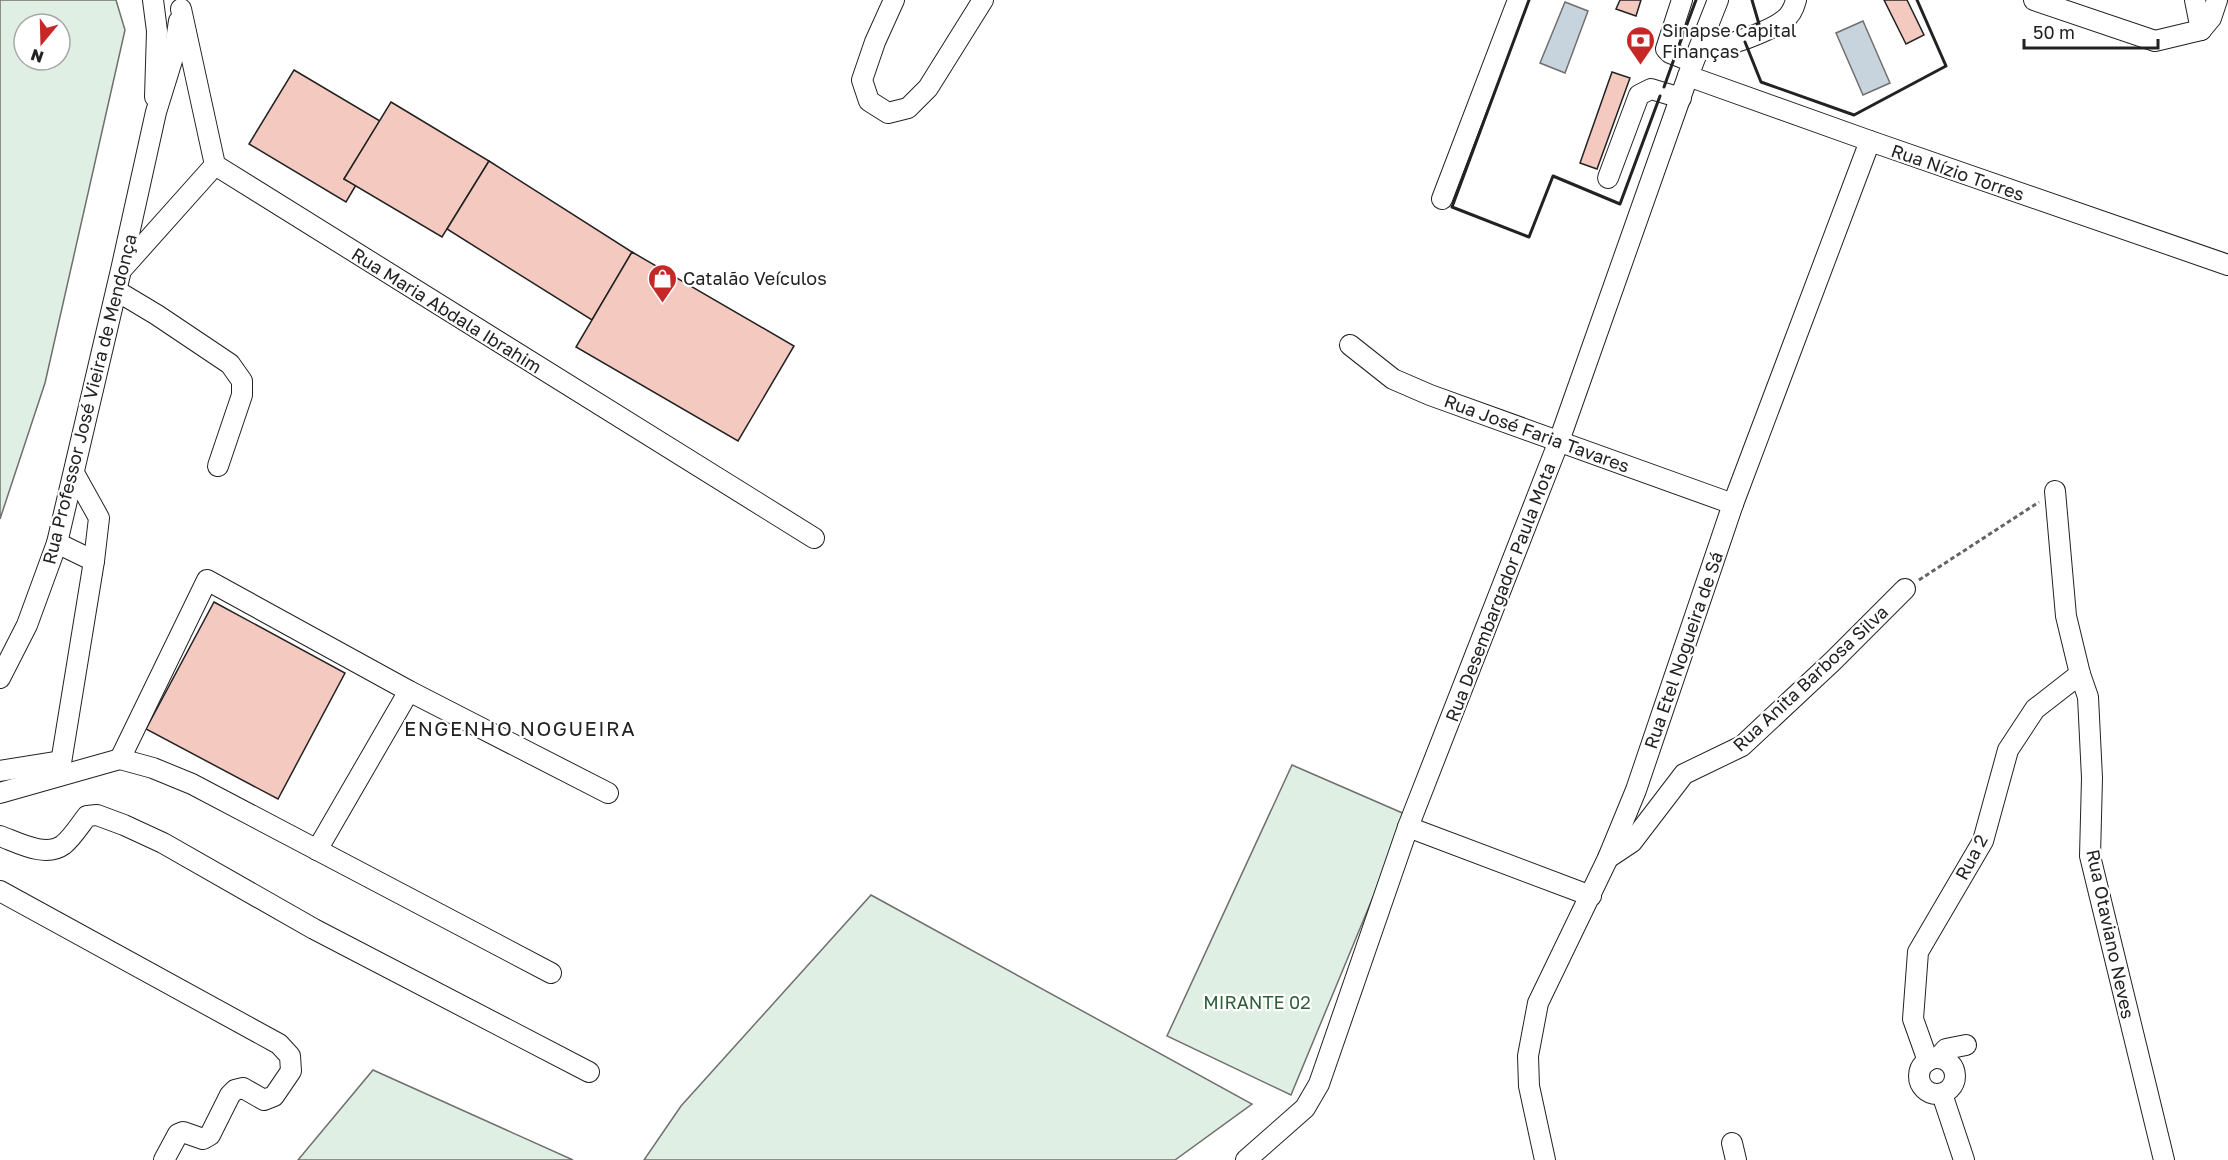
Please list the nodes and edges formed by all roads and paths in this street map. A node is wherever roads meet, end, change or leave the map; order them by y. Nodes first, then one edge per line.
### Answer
1 (153, 0) edge
2 (894, 0) edge
3 (983, 0) edge
4 (1518, 0) edge
5 (1682, 0) edge
6 (1718, 0) edge
7 (1796, 0) edge
8 (2034, 0) edge
9 (2195, 0) edge
10 (2217, 0) edge
11 (181, 5) edge
12 (2201, 30) junction
13 (1703, 40) junction
14 (1691, 69) junction
15 (1681, 98) junction
16 (156, 112) junction
17 (1870, 141) junction
18 (215, 165) junction
19 (1608, 178) dead end
20 (1442, 199) dead end
21 (2228, 265) edge
22 (122, 270) junction
23 (117, 291) junction
24 (1350, 345) dead end
25 (1559, 441) junction
26 (218, 466) dead end
27 (74, 473) junction
28 (2055, 491) joint
29 (1733, 504) junction
30 (814, 538) dead end
31 (57, 543) junction
32 (94, 561) junction
33 (1905, 589) joint
34 (2080, 674) junction
35 (0, 678) edge
36 (409, 691) junction
37 (120, 759) junction
38 (60, 768) junction
39 (0, 771) edge
40 (0, 793) edge
41 (608, 793) dead end
42 (1408, 827) junction
43 (0, 836) edge
44 (317, 850) junction
45 (1608, 858) junction
46 (0, 891) edge
47 (1591, 896) junction
48 (551, 973) dead end
49 (1966, 1045) dead end
50 (1933, 1059) junction
51 (589, 1072) dead end
52 (164, 1160) edge
53 (1246, 1160) edge
54 (1545, 1160) edge
55 (1964, 1160) edge
56 (2164, 1160) edge

1 - 16 street, Rua Professor José Vieira de Mendonça
2 - 3 street
4 - 20 street
5 - 14 street, Rua Nízio Torres
6 - 13 street, Rua Desembargador Paula Mota
7 - 13 street
8 - 12 street
9 - 12 street
10 - 12 street
11 - 16 street, Rua Professor José Vieira de Mendonça
11 - 18 street
13 - 14 street, Rua Desembargador Paula Mota
14 - 15 street, Rua Desembargador Paula Mota
14 - 17 street, Rua Nízio Torres
15 - 19 street
15 - 25 street, Rua Desembargador Paula Mota
16 - 22 street, Rua Professor José Vieira de Mendonça
17 - 21 street, Rua Nízio Torres
17 - 29 street, Rua Etel Nogueira de Sá
18 - 22 street
18 - 30 street, Rua Maria Abdala Ibrahim
22 - 23 street, Rua Professor José Vieira de Mendonça
23 - 26 street
23 - 27 street, Rua Professor José Vieira de Mendonça
24 - 25 street, Rua José Faria Tavares
25 - 29 street, Rua José Faria Tavares
25 - 42 street, Rua Desembargador Paula Mota
27 - 31 street, Rua Professor José Vieira de Mendonça
27 - 32 street
28 - 33 path
28 - 34 street, Rua Otaviano Neves
29 - 45 street, Rua Etel Nogueira de Sá
31 - 32 street
31 - 35 street, Rua Professor José Vieira de Mendonça
32 - 38 street
33 - 45 street, Rua Anita Barbosa Silva
34 - 50 street, Rua 2
34 - 56 street, Rua Otaviano Neves
36 - 37 street
36 - 41 street
36 - 44 street
37 - 38 street
37 - 44 street
38 - 39 street
38 - 40 street
42 - 47 street
42 - 53 street, Rua Desembargador Paula Mota
43 - 51 street
44 - 48 street
45 - 47 street, Rua Etel Nogueira de Sá
46 - 52 street
47 - 54 street, Rua Etel Nogueira de Sá
49 - 50 street
50 - 55 street, Rua 2

